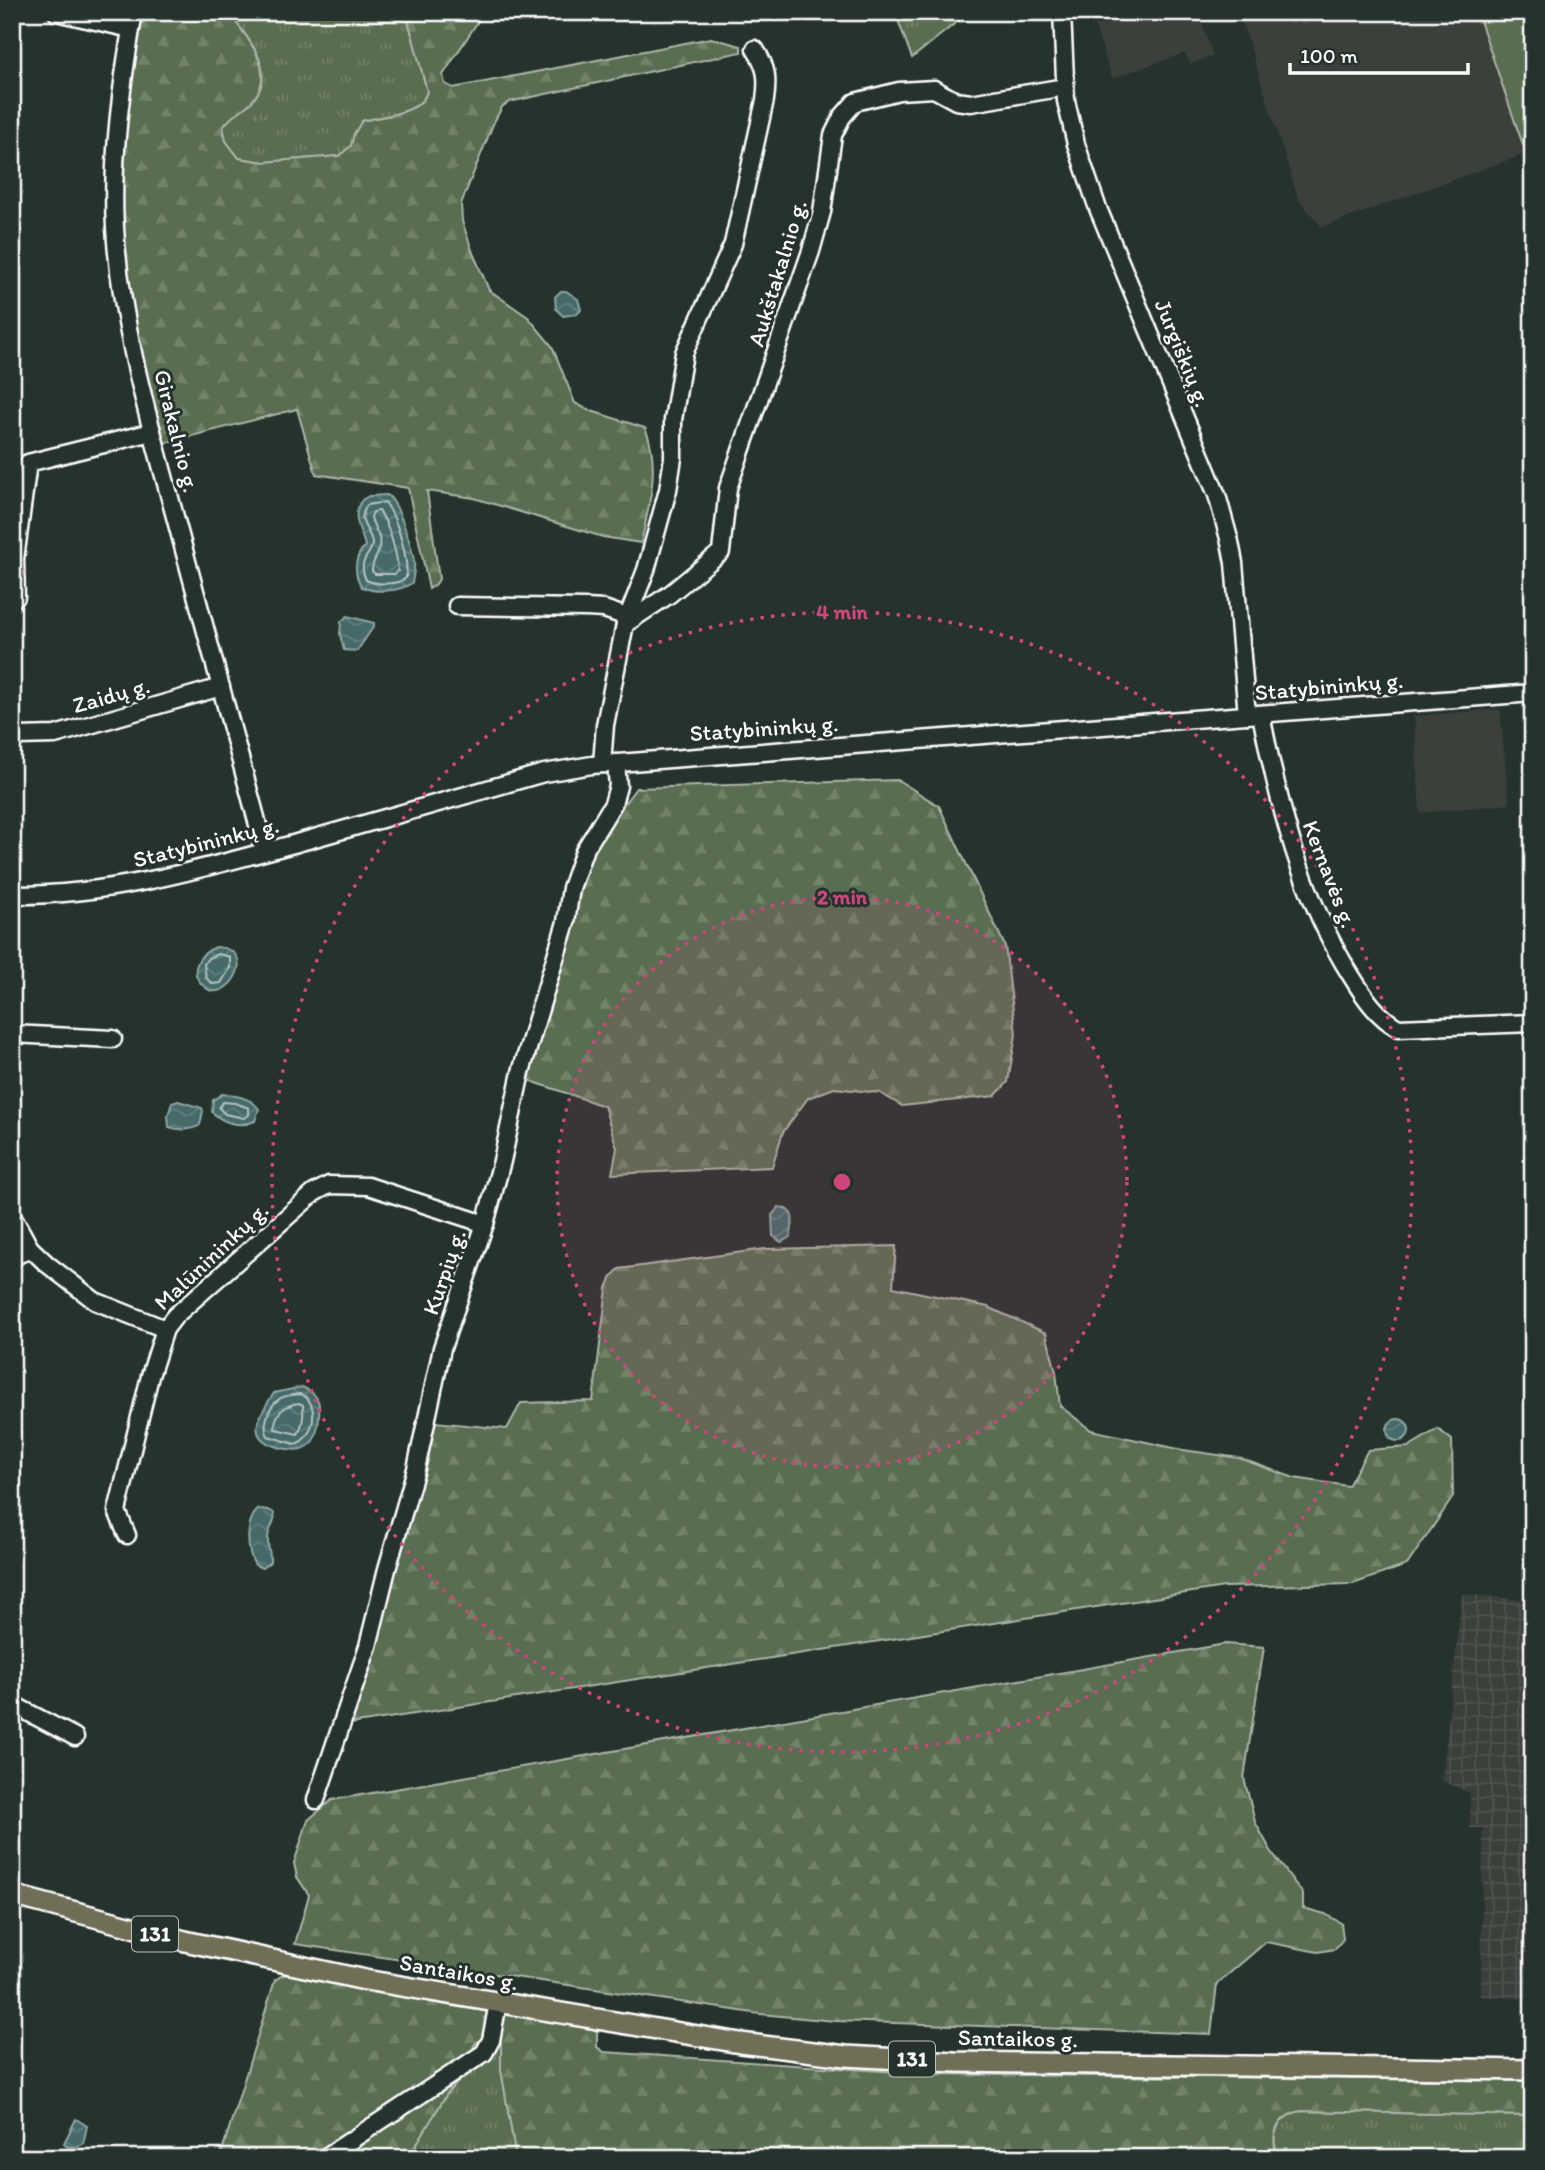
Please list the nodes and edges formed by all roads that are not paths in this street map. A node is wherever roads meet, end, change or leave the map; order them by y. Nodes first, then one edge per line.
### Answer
1 (55, 12) edge
2 (134, 12) edge
3 (1062, 12) edge
4 (131, 29) junction
5 (755, 49) dead end
6 (1065, 87) junction
7 (152, 432) junction
8 (12, 597) edge
9 (457, 606) dead end
10 (626, 620) junction
11 (221, 687) junction
12 (1533, 693) edge
13 (1254, 715) junction
14 (12, 734) edge
15 (609, 763) junction
16 (265, 851) junction
17 (12, 895) edge
18 (1533, 1023) edge
19 (12, 1034) edge
20 (113, 1039) dead end
21 (12, 1215) edge
22 (485, 1224) junction
23 (30, 1248) junction
24 (12, 1258) edge
25 (165, 1329) junction
26 (127, 1535) dead end
27 (12, 1704) edge
28 (75, 1737) dead end
29 (316, 1800) dead end
30 (12, 1895) edge
31 (498, 2003) junction
32 (1533, 2070) edge
33 (324, 2158) edge

1 - 4 street
2 - 4 street, Girakalnio g.
3 - 6 street, Jurgiškių g.
4 - 7 street, Girakalnio g.
5 - 10 street
6 - 10 street, Aukštakalnio g.
6 - 13 street, Jurgiškių g.
7 - 8 street
7 - 11 street, Girakalnio g.
9 - 10 street
10 - 15 street
11 - 14 street, Zaidų g.
11 - 16 street, Girakalnio g.
12 - 13 street, Statybininkų g.
13 - 15 street, Statybininkų g.
13 - 18 street, Kernavės g.
15 - 16 street, Statybininkų g.
15 - 22 street, Kurpių g.
16 - 17 street, Statybininkų g.
19 - 20 street
21 - 23 street
22 - 25 street, Malūnininkų g.
22 - 29 street, Kurpių g.
23 - 24 street
23 - 25 street
25 - 26 street, Malūnininkų g.
27 - 28 street
30 - 31 main road, Santaikos g. / 131
31 - 32 main road, Santaikos g. / 131
31 - 33 street

